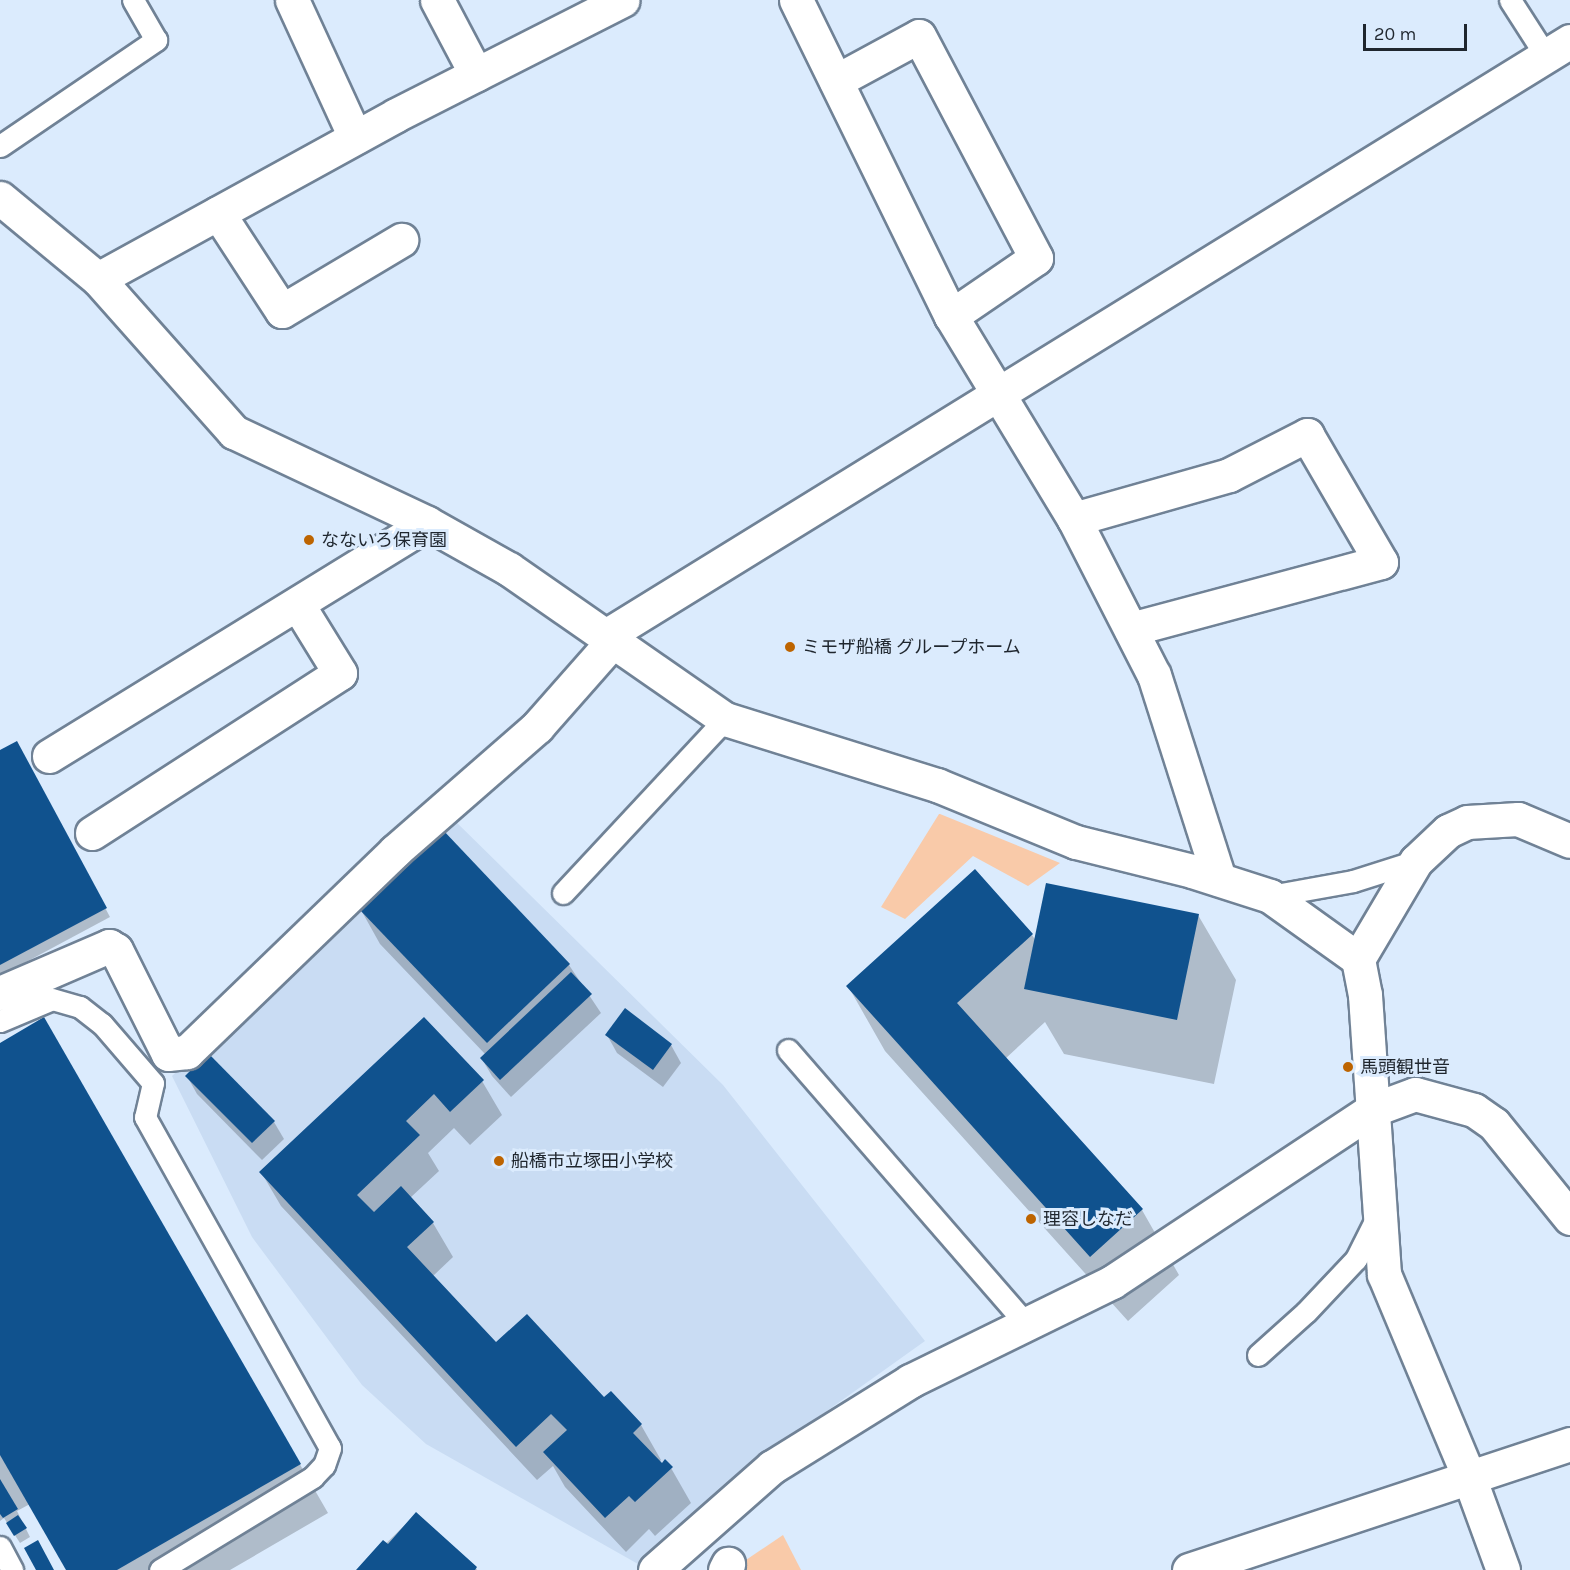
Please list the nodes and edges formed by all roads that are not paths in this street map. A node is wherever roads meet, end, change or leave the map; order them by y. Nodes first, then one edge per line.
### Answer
1 (133, 0) edge
2 (292, 0) edge
3 (437, 0) edge
4 (796, 0) edge
5 (1510, 0) edge
6 (605, 4) edge
7 (1558, 49) edge
8 (477, 74) junction
9 (836, 81) junction
10 (355, 137) junction
11 (0, 146) edge
12 (0, 198) edge
13 (218, 213) junction
14 (401, 240) dead end
15 (98, 279) junction
16 (951, 316) junction
17 (997, 395) junction
18 (1074, 519) junction
19 (427, 523) junction
20 (298, 605) junction
21 (1131, 629) junction
22 (608, 639) junction
23 (725, 719) junction
24 (49, 756) dead end
25 (92, 833) dead end
26 (1570, 842) edge
27 (1416, 861) junction
28 (1219, 879) junction
29 (563, 893) dead end
30 (1270, 896) junction
31 (1358, 959) junction
32 (0, 993) edge
33 (0, 1021) edge
34 (788, 1050) dead end
35 (1372, 1110) junction
36 (1378, 1214) junction
37 (1570, 1218) edge
38 (1025, 1323) junction
39 (1258, 1355) dead end
40 (1570, 1444) edge
41 (1469, 1477) junction
42 (0, 1546) edge
43 (12, 1570) edge
44 (160, 1570) edge
45 (655, 1570) edge
46 (1189, 1570) edge
47 (1503, 1570) edge

1 - 11 lane
2 - 10 street
3 - 8 street
4 - 9 street
5 - 7 lane
6 - 8 street
7 - 17 street
8 - 10 street
9 - 16 street
9 - 16 street
10 - 13 street
12 - 15 street
13 - 14 street
13 - 15 street
15 - 19 street
16 - 17 street
17 - 18 street
17 - 22 street
18 - 21 street
18 - 21 street
19 - 20 street
19 - 22 street
20 - 24 street
20 - 25 street
21 - 28 street
22 - 23 street
22 - 32 street
23 - 28 street
23 - 29 lane
26 - 27 street
27 - 30 lane
27 - 31 street
28 - 30 street
30 - 31 street
31 - 35 street
33 - 44 lane
34 - 38 lane
35 - 36 street
35 - 37 street
35 - 38 street
36 - 39 lane
36 - 41 street
38 - 45 street
40 - 41 street
41 - 46 street
41 - 47 street
42 - 43 lane

